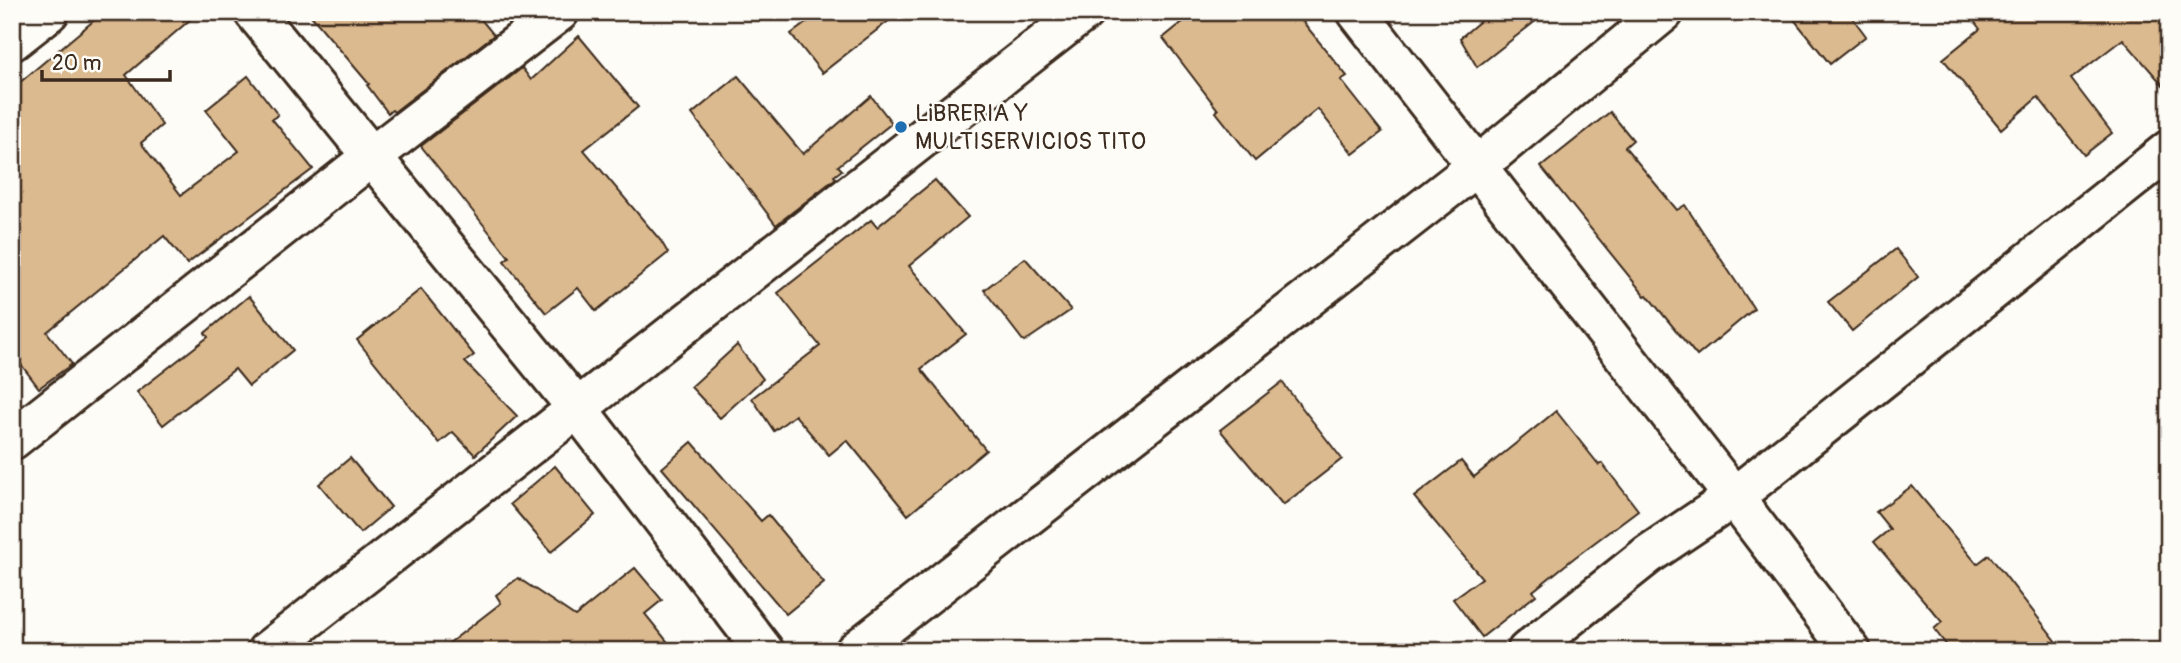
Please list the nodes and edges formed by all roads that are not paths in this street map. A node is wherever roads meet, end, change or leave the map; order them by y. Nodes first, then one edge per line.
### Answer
1 (49, 12) edge
2 (254, 12) edge
3 (559, 12) edge
4 (1084, 12) edge
5 (1357, 12) edge
6 (1664, 12) edge
7 (12, 41) edge
8 (2169, 150) edge
9 (372, 156) junction
10 (1476, 167) junction
11 (577, 408) junction
12 (12, 440) edge
13 (1734, 497) junction
14 (267, 651) edge
15 (764, 651) edge
16 (855, 651) edge
17 (1527, 651) edge
18 (1851, 651) edge

1 - 7 street
2 - 9 street
3 - 9 street
4 - 11 street
5 - 10 street
6 - 10 street
8 - 13 street
9 - 11 street
9 - 12 street
10 - 13 street
10 - 16 street
11 - 14 street
11 - 15 street
13 - 17 street
13 - 18 street

